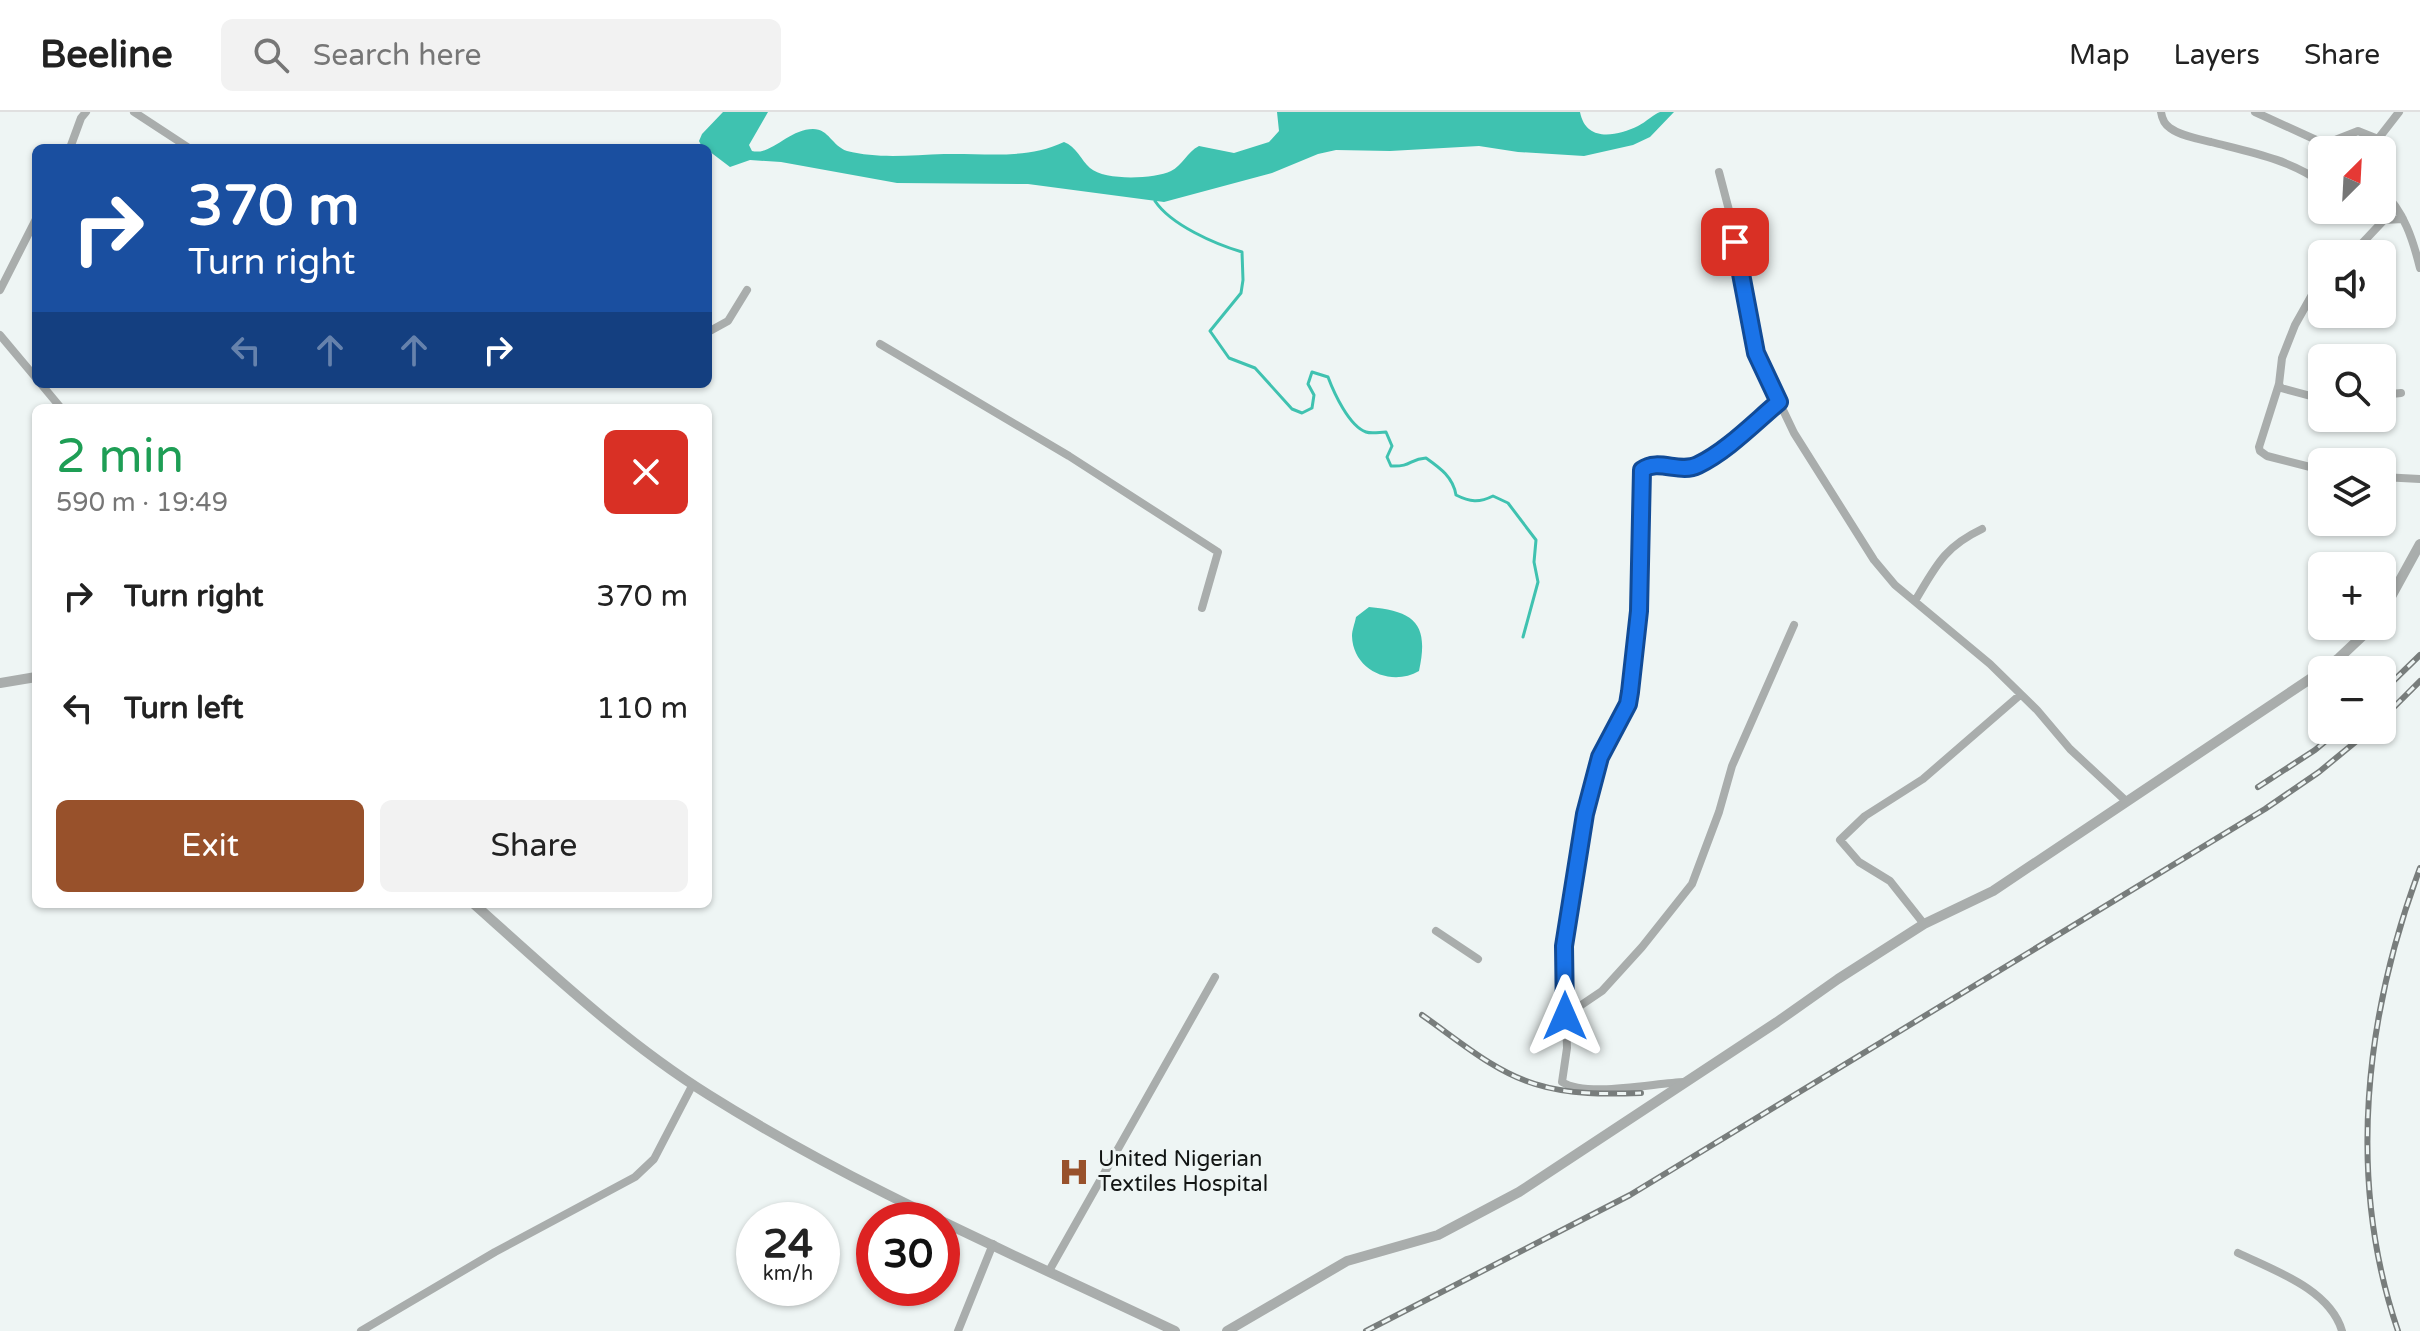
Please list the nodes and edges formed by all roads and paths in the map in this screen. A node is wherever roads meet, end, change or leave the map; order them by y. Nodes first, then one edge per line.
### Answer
1 (86, 112) edge
2 (134, 112) edge
3 (2161, 112) edge
4 (2255, 112) edge
5 (2399, 112) edge
6 (2308, 136) edge
7 (2345, 136) edge
8 (2370, 136) edge
9 (2380, 136) edge
10 (71, 144) edge
11 (183, 144) edge
12 (1719, 172) dead end
13 (2308, 172) edge
14 (2396, 207) edge
15 (2396, 219) edge
16 (2403, 219) junction
17 (2380, 224) edge
18 (32, 227) edge
19 (2365, 240) edge
20 (2420, 268) edge
21 (0, 290) edge
22 (747, 290) dead end
23 (2308, 302) edge
24 (712, 330) edge
25 (0, 335) edge
26 (880, 344) dead end
27 (32, 373) edge
28 (2279, 384) junction
29 (44, 388) edge
30 (2401, 393) dead end
31 (2396, 394) edge
32 (2308, 395) edge
33 (1779, 402) junction
34 (58, 404) edge
35 (2308, 466) edge
36 (2396, 478) edge
37 (2420, 479) edge
38 (1982, 529) dead end
39 (2420, 544) edge
40 (2396, 588) edge
41 (1915, 601) junction
42 (1202, 608) dead end
43 (1794, 625) dead end
44 (2358, 640) edge
45 (2341, 656) edge
46 (32, 678) edge
47 (2308, 679) edge
48 (0, 683) edge
49 (2020, 695) junction
50 (2126, 801) junction
51 (479, 908) edge
52 (1924, 924) junction
53 (1436, 931) dead end
54 (1478, 959) dead end
55 (1215, 977) dead end
56 (1565, 1016) junction
57 (1685, 1082) junction
58 (693, 1084) junction
59 (993, 1244) junction
60 (2238, 1253) dead end
61 (1049, 1271) junction
62 (361, 1331) edge
63 (958, 1331) edge
64 (1175, 1331) edge
65 (1227, 1331) edge
66 (2342, 1331) edge

1 - 10 street
2 - 11 street
3 - 13 street
4 - 6 street
5 - 9 street
7 - 8 street
12 - 33 street
14 - 16 street
15 - 16 street
16 - 20 street
17 - 19 street
18 - 21 street
22 - 24 street
23 - 28 street
25 - 27 street
26 - 42 street
28 - 32 street
28 - 35 street
29 - 34 street
30 - 31 street
33 - 41 street
33 - 56 street
36 - 37 street
38 - 41 street
39 - 40 street
41 - 49 street
43 - 56 street
44 - 45 street
46 - 48 street
47 - 50 street
49 - 50 street
49 - 52 street
50 - 52 street
51 - 58 street
52 - 57 street
53 - 54 street
55 - 61 street
56 - 57 street
57 - 65 street
58 - 59 street
58 - 62 street
59 - 61 street
59 - 63 street
60 - 66 street
61 - 64 street

